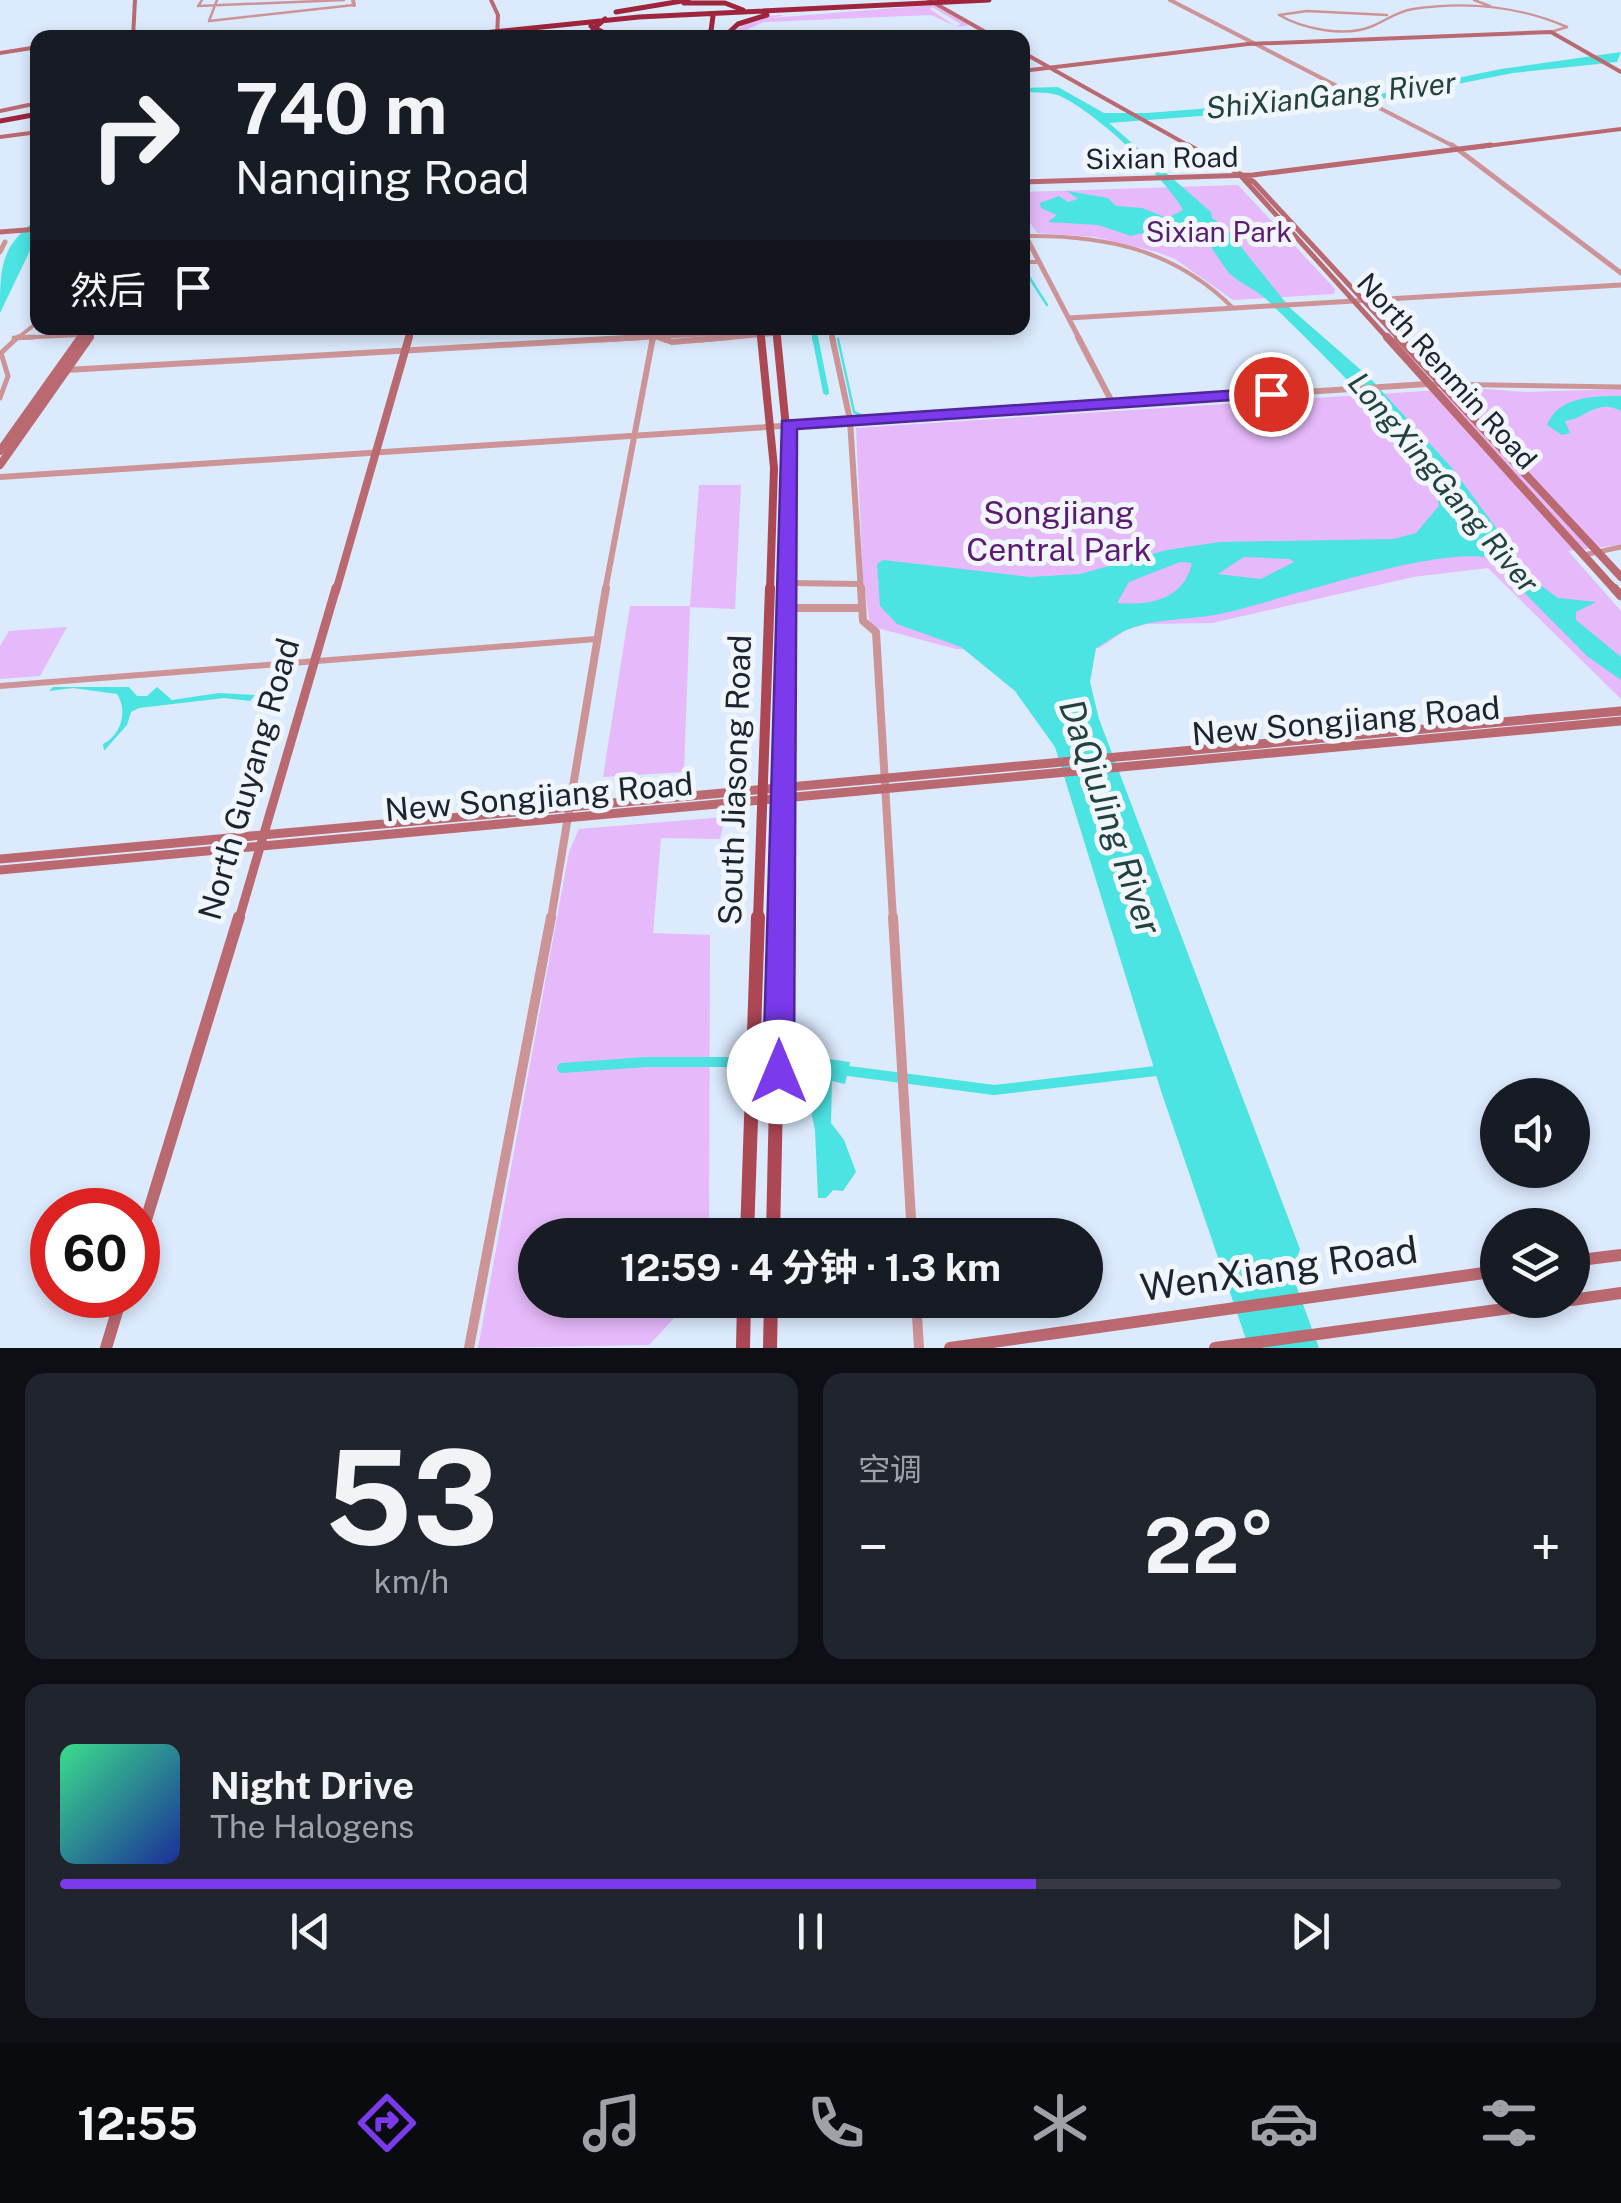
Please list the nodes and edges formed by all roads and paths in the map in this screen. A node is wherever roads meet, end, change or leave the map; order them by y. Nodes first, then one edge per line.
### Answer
1 (136, 0) edge
2 (202, 0) edge
3 (217, 0) edge
4 (344, 0) edge
5 (489, 0) edge
6 (711, 0) edge
7 (728, 0) edge
8 (989, 0) edge
9 (1170, 0) edge
10 (1474, 0) edge
11 (944, 1) edge
12 (264, 2) edge
13 (286, 2) edge
14 (687, 2) edge
15 (924, 2) edge
16 (354, 3) edge
17 (891, 4) junction
18 (212, 5) junction
19 (775, 6) junction
20 (1500, 10) junction
21 (754, 11) junction
22 (278, 13) junction
23 (1387, 15) junction
24 (507, 27) junction
25 (1352, 28) junction
26 (133, 30) edge
27 (490, 30) edge
28 (498, 30) edge
29 (592, 30) edge
30 (593, 30) edge
31 (620, 30) edge
32 (710, 30) edge
33 (727, 30) edge
34 (730, 30) edge
35 (980, 30) edge
36 (1551, 32) junction
37 (1368, 39) junction
38 (1248, 44) junction
39 (30, 49) edge
40 (0, 53) edge
41 (1030, 56) edge
42 (1054, 70) junction
43 (1030, 71) edge
44 (1621, 72) edge
45 (30, 111) edge
46 (0, 117) edge
47 (1621, 130) edge
48 (30, 133) edge
49 (0, 137) edge
50 (1459, 149) junction
51 (1246, 177) junction
52 (1160, 180) joint
53 (1030, 184) edge
54 (30, 231) edge
55 (0, 233) edge
56 (1030, 234) edge
57 (3, 242) edge
58 (1030, 245) edge
59 (0, 252) edge
60 (1030, 262) edge
61 (1039, 262) junction
62 (1621, 273) edge
63 (1621, 284) edge
64 (1364, 299) junction
65 (1353, 300) junction
66 (1233, 308) junction
67 (1069, 318) junction
68 (30, 327) edge
69 (46, 335) edge
70 (86, 335) edge
71 (409, 335) edge
72 (729, 335) edge
73 (762, 335) edge
74 (777, 335) edge
75 (830, 335) edge
76 (654, 336) junction
77 (13, 338) junction
78 (404, 350) junction
79 (61, 370) junction
80 (1428, 384) junction
81 (1442, 384) junction
82 (1621, 387) edge
83 (0, 398) edge
84 (1114, 404) junction
85 (850, 420) junction
86 (788, 424) junction
87 (773, 426) junction
88 (636, 434) junction
89 (0, 451) edge
90 (373, 454) junction
91 (0, 465) edge
92 (0, 477) edge
93 (1621, 547) edge
94 (1597, 552) junction
95 (1584, 555) junction
96 (1621, 578) edge
97 (790, 583) junction
98 (860, 584) junction
99 (1621, 596) edge
100 (787, 608) junction
101 (862, 608) junction
102 (596, 639) junction
103 (311, 662) junction
104 (0, 686) edge
105 (1621, 710) edge
106 (1621, 722) edge
107 (1118, 762) junction
108 (1058, 768) junction
109 (885, 777) junction
110 (886, 790) junction
111 (783, 794) junction
112 (762, 796) junction
113 (570, 813) junction
114 (264, 834) junction
115 (260, 848) junction
116 (0, 858) edge
117 (0, 870) edge
118 (156, 1188) edge
119 (748, 1218) edge
120 (775, 1218) edge
121 (911, 1218) edge
122 (1621, 1254) edge
123 (1590, 1258) edge
124 (1480, 1274) edge
125 (1621, 1293) edge
126 (1590, 1297) edge
127 (1302, 1298) joint
128 (1256, 1305) joint
129 (1480, 1313) edge
130 (115, 1318) edge
131 (744, 1318) edge
132 (771, 1318) edge
133 (917, 1318) edge
134 (106, 1348) edge
135 (469, 1348) edge
136 (743, 1348) edge
137 (770, 1348) edge
138 (919, 1348) edge
139 (950, 1348) edge
140 (1215, 1348) edge

1 - 26 main road
2 - 18 street
3 - 18 street
4 - 13 street
5 - 27 main road
6 - 32 highway
7 - 19 highway
8 - 11 highway
9 - 38 street
10 - 20 street
11 - 15 highway
12 - 13 street
12 - 18 street
13 - 22 street
14 - 24 highway
14 - 33 highway
15 - 17 highway
15 - 35 main road
16 - 22 street
17 - 19 highway
17 - 21 highway
17 - 24 highway
17 - 34 highway
18 - 22 street
19 - 29 highway
20 - 23 street
20 - 36 street
21 - 24 highway
21 - 31 highway
23 - 25 street
23 - 25 street
24 - 28 highway
24 - 30 highway
25 - 37 street
36 - 37 main road
36 - 44 main road
37 - 38 main road
38 - 42 main road
38 - 50 street
39 - 40 main road
41 - 42 main road, North Renmin Road
42 - 43 main road
42 - 51 main road, North Renmin Road
45 - 46 highway
47 - 50 main road, Sixian Road
48 - 49 main road
50 - 51 main road, Sixian Road
50 - 62 street
51 - 52 main road, Sixian Road
51 - 64 main road, North Renmin Road
51 - 65 main road, North Renmin Road
52 - 53 main road, Sixian Road
54 - 55 main road
56 - 66 street
57 - 59 street
58 - 61 street
60 - 61 street
61 - 67 street
63 - 64 street
64 - 65 street
64 - 81 main road, North Renmin Road
65 - 66 street
65 - 80 main road, North Renmin Road
66 - 67 street
67 - 84 street
68 - 77 street
69 - 77 street
70 - 79 main road
71 - 78 main road, North Guyang Road
72 - 76 street
73 - 87 main road, South Jiasong Road
74 - 86 main road, South Jiasong Road
75 - 85 street
76 - 78 street
76 - 88 street
77 - 83 street
78 - 79 street
78 - 90 main road, North Guyang Road
79 - 89 main road
79 - 91 main road
80 - 81 street
80 - 84 street
80 - 95 main road, North Renmin Road
81 - 82 street
81 - 94 main road, North Renmin Road
84 - 85 street
85 - 86 street
85 - 98 street
86 - 87 street
86 - 97 main road, South Jiasong Road
87 - 88 street
87 - 112 main road, South Jiasong Road
88 - 90 street
88 - 102 street
90 - 92 street
90 - 103 main road, North Guyang Road
93 - 94 street
94 - 95 street
94 - 96 main road, North Renmin Road
95 - 99 main road, North Renmin Road
97 - 98 street
97 - 100 main road, South Jiasong Road
98 - 101 street
100 - 101 street
100 - 111 main road, South Jiasong Road
101 - 109 street
102 - 103 street
102 - 113 street
103 - 104 street
103 - 114 main road, North Guyang Road
105 - 107 main road, New Songjiang Road
106 - 107 main road, New Songjiang Road
107 - 108 main road, New Songjiang Road
108 - 109 main road, New Songjiang Road
108 - 110 main road, New Songjiang Road
109 - 110 street
109 - 111 main road, New Songjiang Road
110 - 111 main road, New Songjiang Road
110 - 121 street
111 - 112 main road, New Songjiang Road
111 - 120 main road, South Jiasong Road
112 - 113 main road, New Songjiang Road
112 - 119 main road, South Jiasong Road
113 - 114 main road
113 - 115 main road, New Songjiang Road
113 - 135 street
114 - 115 main road, North Guyang Road
114 - 116 main road
115 - 117 main road, New Songjiang Road
115 - 118 main road, North Guyang Road
122 - 123 main road
124 - 127 main road, WenXiang Road
125 - 126 main road, WenXiang Road
127 - 128 main road, WenXiang Road
128 - 139 main road, WenXiang Road
129 - 140 main road, WenXiang Road
130 - 134 main road
131 - 136 main road
132 - 137 main road
133 - 138 street

